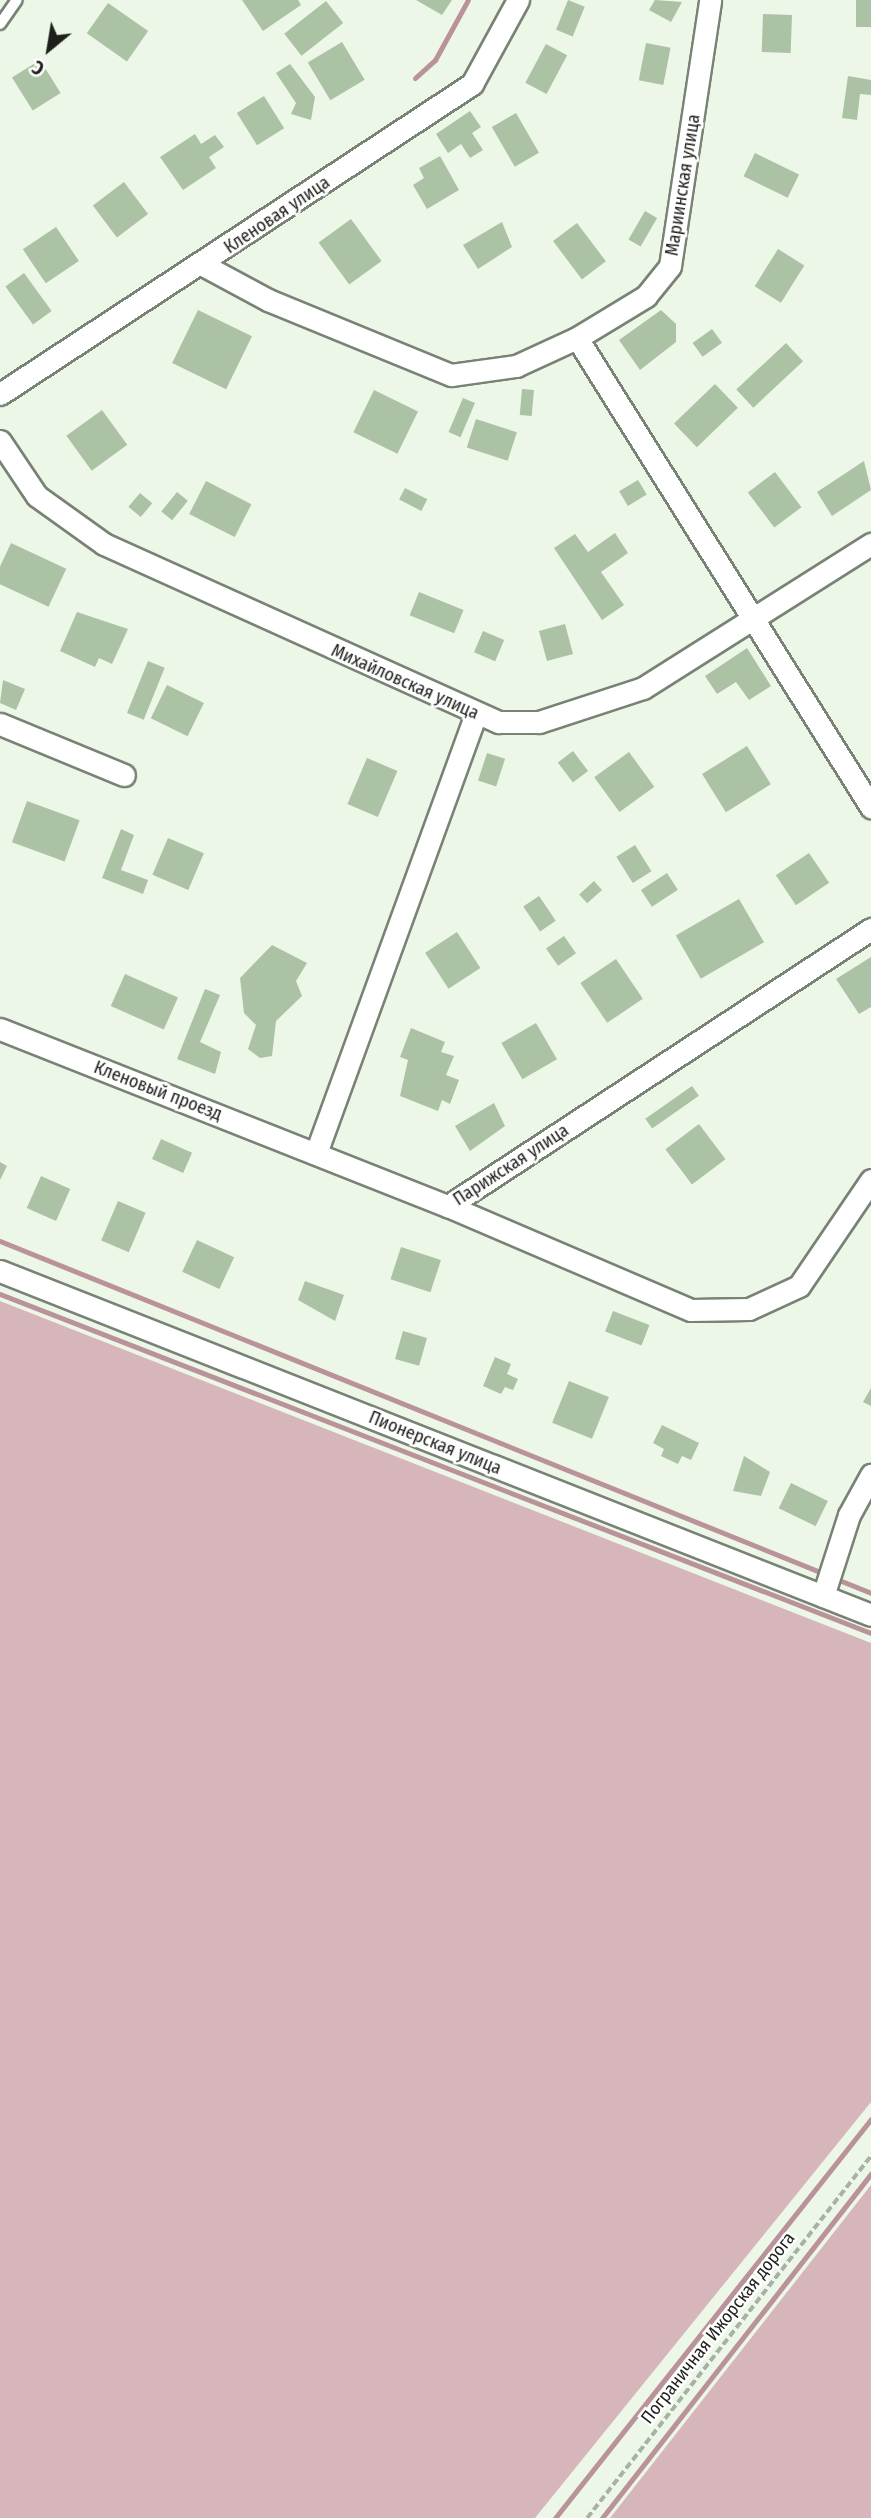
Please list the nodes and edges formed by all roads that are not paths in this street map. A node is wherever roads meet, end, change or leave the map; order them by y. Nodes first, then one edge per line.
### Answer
1 (17, 0) edge
2 (518, 0) edge
3 (710, 0) edge
4 (0, 23) edge
5 (203, 265) junction
6 (577, 338) junction
7 (0, 394) edge
8 (0, 442) edge
9 (871, 544) edge
10 (751, 622) junction
11 (475, 715) junction
12 (0, 724) edge
13 (124, 775) dead end
14 (871, 807) edge
15 (871, 929) edge
16 (0, 1029) edge
17 (316, 1153) junction
18 (871, 1180) edge
19 (449, 1206) junction
20 (0, 1272) edge
21 (871, 1475) edge
22 (823, 1596) junction
23 (869, 1610) edge

1 - 4 lane
2 - 5 street, Кленовая улица
3 - 6 street, Мариинская улица
5 - 6 street, Мариинская улица
5 - 7 street, Кленовая улица
6 - 10 street
8 - 11 street, Михайловская улица
9 - 10 street, Михайловская улица
10 - 11 street, Михайловская улица
10 - 14 street
11 - 17 street
12 - 13 street
15 - 19 street, Парижская улица
16 - 17 street, Кленовый проезд
17 - 19 street, Парижская улица
18 - 19 street
20 - 22 street, Пионерская улица
21 - 22 street
22 - 23 street, Пионерская улица

